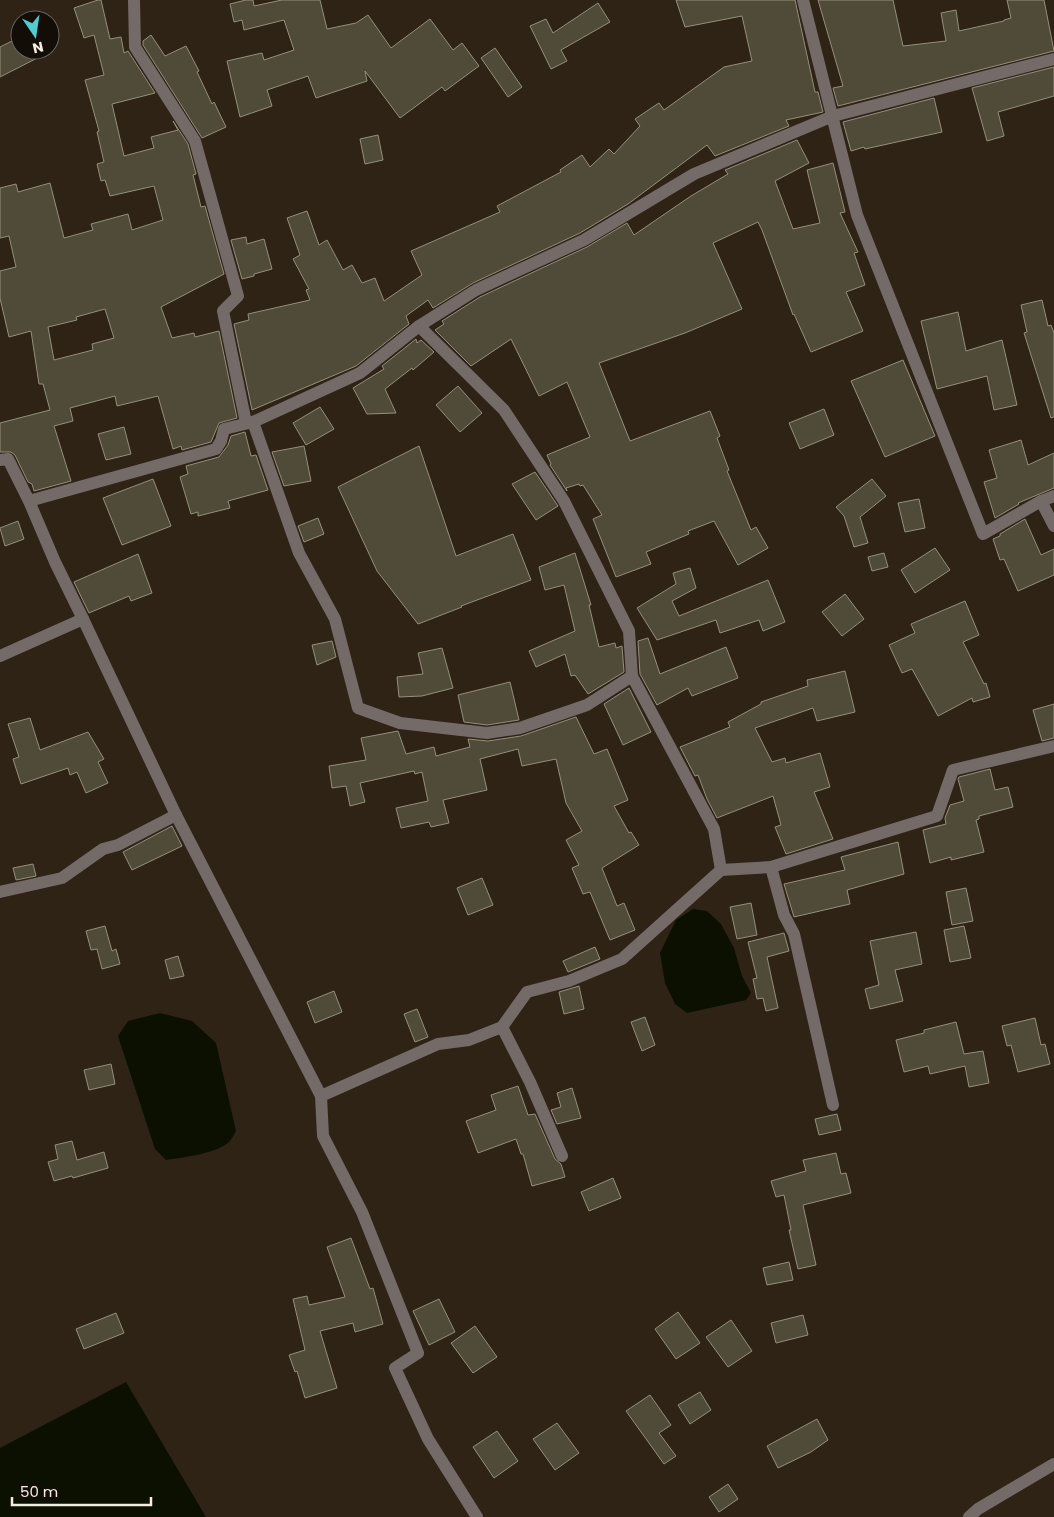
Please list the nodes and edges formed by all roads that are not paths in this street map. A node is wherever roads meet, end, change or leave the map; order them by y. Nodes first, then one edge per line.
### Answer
1 (134, 0) edge
2 (803, 0) edge
3 (1054, 59) edge
4 (833, 116) junction
5 (419, 326) junction
6 (250, 422) junction
7 (0, 460) edge
8 (1054, 496) edge
9 (1041, 501) junction
10 (29, 502) junction
11 (1054, 526) edge
12 (83, 619) junction
13 (0, 656) edge
14 (632, 676) junction
15 (1054, 746) edge
16 (176, 815) junction
17 (771, 867) junction
18 (721, 870) junction
19 (0, 892) edge
20 (502, 1027) junction
21 (321, 1096) junction
22 (833, 1105) dead end
23 (562, 1156) dead end
24 (1054, 1464) edge
25 (477, 1517) edge
26 (969, 1517) edge

1 - 6 street
2 - 4 street
3 - 4 street
4 - 5 street
4 - 9 street
5 - 6 street
5 - 14 street
6 - 10 street
6 - 14 street
7 - 10 street
8 - 9 street
9 - 11 street
10 - 12 street
12 - 13 street
12 - 16 street
14 - 18 street
15 - 17 street
16 - 19 street
16 - 21 street
17 - 18 street
17 - 22 street
18 - 20 street
20 - 21 street
20 - 23 street
21 - 25 street
24 - 26 street

